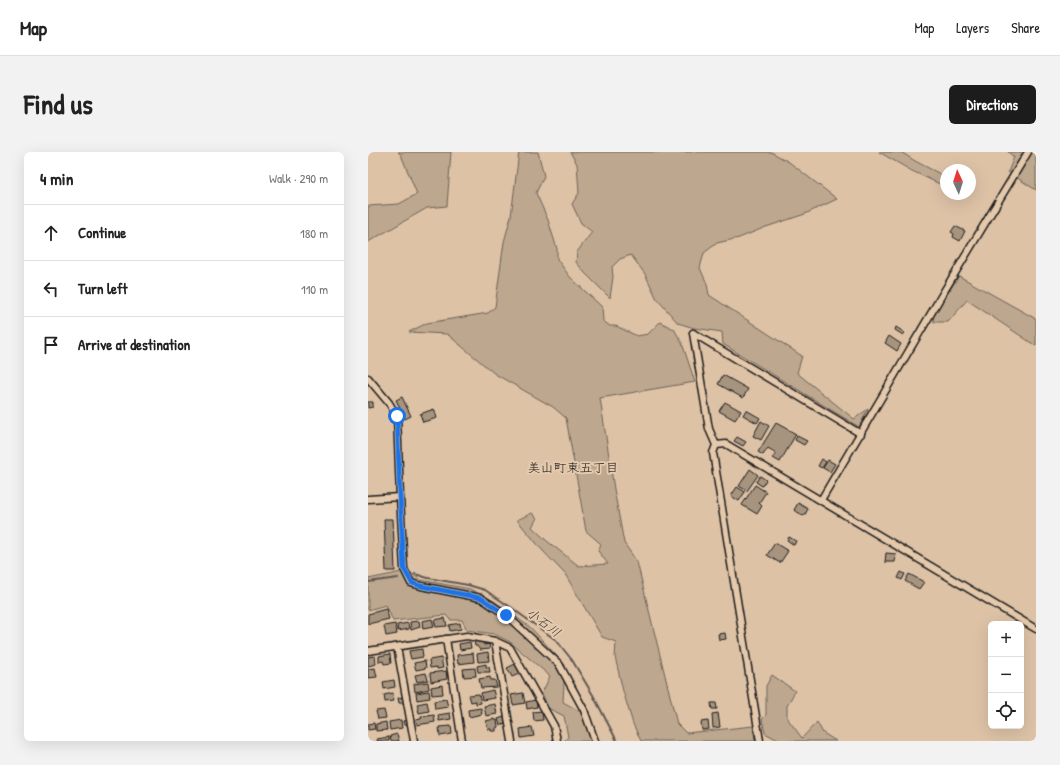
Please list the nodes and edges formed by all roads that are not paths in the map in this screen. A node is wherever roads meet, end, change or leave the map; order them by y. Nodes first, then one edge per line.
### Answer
1 (1028, 152) edge
2 (368, 378) edge
3 (861, 434) junction
4 (716, 445) junction
5 (400, 496) junction
6 (368, 499) edge
7 (821, 500) junction
8 (1036, 629) edge
9 (446, 639) junction
10 (495, 641) junction
11 (397, 647) junction
12 (368, 651) edge
13 (414, 741) edge
14 (462, 741) edge
15 (512, 741) edge
16 (557, 741) edge
17 (595, 741) edge
18 (760, 741) edge

1 - 3 street
2 - 5 street
3 - 4 street
3 - 7 street
4 - 7 street
4 - 18 street
5 - 6 street
5 - 17 street
7 - 8 street
9 - 10 street
9 - 11 street
9 - 14 street
10 - 15 street
10 - 16 street
11 - 12 street
11 - 13 street

